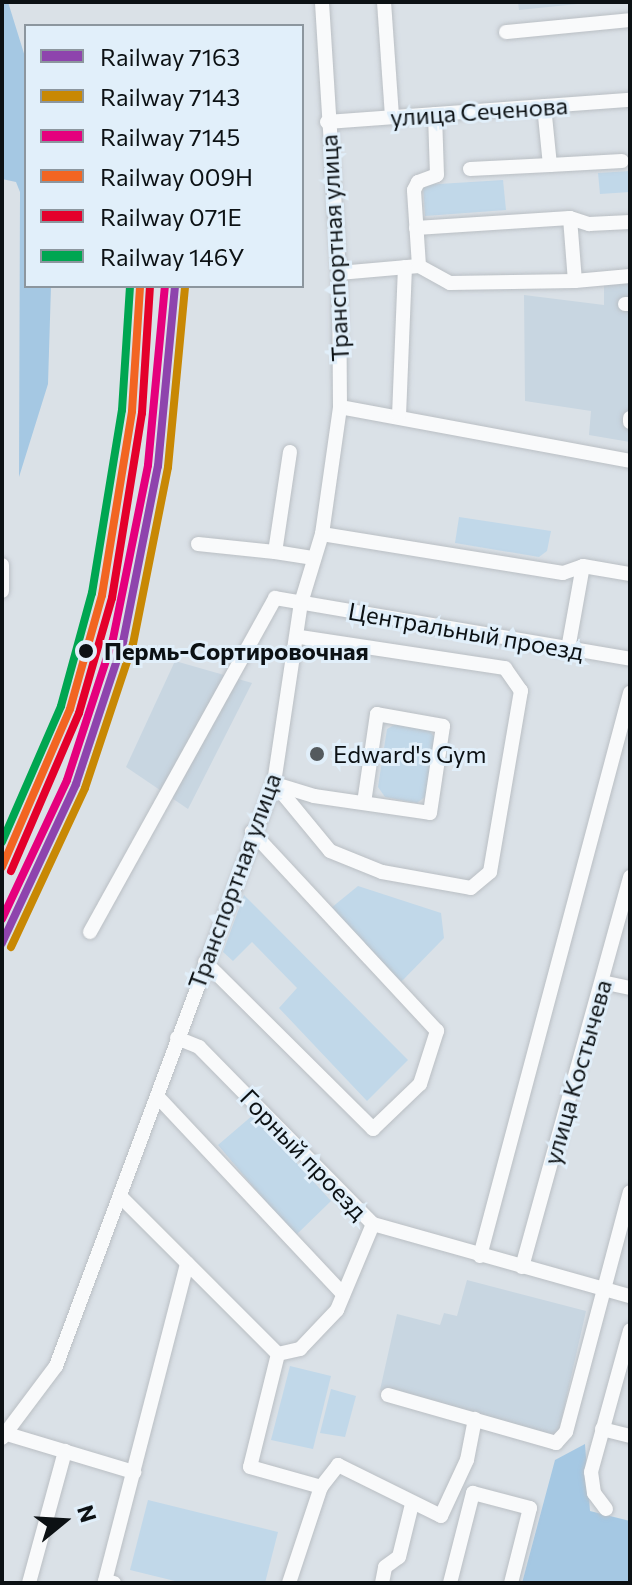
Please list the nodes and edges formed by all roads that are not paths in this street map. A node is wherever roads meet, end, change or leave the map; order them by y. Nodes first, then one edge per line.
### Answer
1 (322, 2) edge
2 (384, 2) edge
3 (630, 20) edge
4 (506, 32) dead end
5 (630, 100) edge
6 (544, 106) junction
7 (435, 114) junction
8 (392, 117) junction
9 (327, 122) junction
10 (622, 161) dead end
11 (550, 165) junction
12 (470, 169) dead end
13 (570, 218) junction
14 (630, 222) edge
15 (416, 228) junction
16 (412, 266) junction
17 (339, 273) junction
18 (630, 276) edge
19 (575, 281) junction
20 (340, 407) junction
21 (399, 416) junction
22 (290, 452) dead end
23 (630, 461) edge
24 (322, 534) junction
25 (198, 544) dead end
26 (275, 552) junction
27 (311, 558) junction
28 (2, 565) edge
29 (583, 566) junction
30 (630, 574) edge
31 (2, 591) edge
32 (301, 603) junction
33 (300, 637) junction
34 (568, 649) junction
35 (630, 659) edge
36 (630, 693) edge
37 (274, 783) junction
38 (364, 803) junction
39 (252, 832) junction
40 (630, 877) edge
41 (626, 909) edge
42 (90, 932) dead end
43 (205, 962) junction
44 (602, 982) junction
45 (630, 988) edge
46 (177, 1038) junction
47 (157, 1096) junction
48 (630, 1192) edge
49 (120, 1196) junction
50 (626, 1222) edge
51 (373, 1224) junction
52 (480, 1256) junction
53 (187, 1263) junction
54 (522, 1267) junction
55 (603, 1289) junction
56 (343, 1294) junction
57 (630, 1296) edge
58 (630, 1330) edge
59 (278, 1354) junction
60 (388, 1395) dead end
61 (475, 1419) junction
62 (602, 1429) junction
63 (4, 1436) edge
64 (630, 1436) edge
65 (65, 1451) junction
66 (134, 1472) junction
67 (321, 1487) junction
68 (412, 1504) junction
69 (606, 1509) dead end
70 (29, 1583) edge
71 (114, 1583) edge
72 (289, 1583) edge
73 (382, 1583) edge
74 (450, 1583) edge
75 (511, 1583) edge

1 - 9 street, Транспортная улица
2 - 8 street
3 - 4 street
5 - 6 street, улица Сеченова
6 - 7 street, улица Сеченова
6 - 11 street
7 - 8 street, улица Сеченова
7 - 15 street
8 - 9 street, улица Сеченова
9 - 17 street, Транспортная улица
10 - 11 street
11 - 12 street
13 - 14 street
13 - 15 street
13 - 19 street
15 - 16 street
16 - 17 street
16 - 19 street
16 - 21 street
17 - 20 street, Транспортная улица
18 - 19 street
20 - 21 street
20 - 24 street, Транспортная улица
21 - 23 street
22 - 26 street
24 - 27 street, Транспортная улица
24 - 29 street
25 - 26 street
26 - 27 street
27 - 32 street, Транспортная улица
28 - 31 street
29 - 30 street
29 - 34 street
32 - 33 street, Транспортная улица
32 - 34 street, Центральный проезд
32 - 42 street
33 - 37 street, Транспортная улица
33 - 37 street
34 - 35 street, Центральный проезд
36 - 52 street
37 - 38 street
37 - 39 street, Транспортная улица
38 - 38 street
39 - 43 street, Транспортная улица
39 - 43 street
40 - 41 street, улица Костычева
41 - 44 street, улица Костычева
43 - 46 street, Транспортная улица
44 - 45 street
44 - 54 street, улица Костычева
46 - 47 street, Транспортная улица
46 - 51 street, Горный проезд
47 - 49 street, Транспортная улица
47 - 56 street
48 - 50 street
49 - 53 street
49 - 63 street, Транспортная улица
50 - 55 street
51 - 52 street, Горный проезд
51 - 56 street
52 - 54 street, Горный проезд
53 - 59 street
53 - 66 street
54 - 55 street, Горный проезд
55 - 57 street, Горный проезд
55 - 61 street
56 - 59 street
58 - 62 street
59 - 67 street
60 - 61 street
61 - 68 street
62 - 64 street
62 - 69 street
63 - 65 street
65 - 66 street
65 - 70 street
66 - 71 street
67 - 68 street
67 - 72 street
68 - 73 street
74 - 75 street

